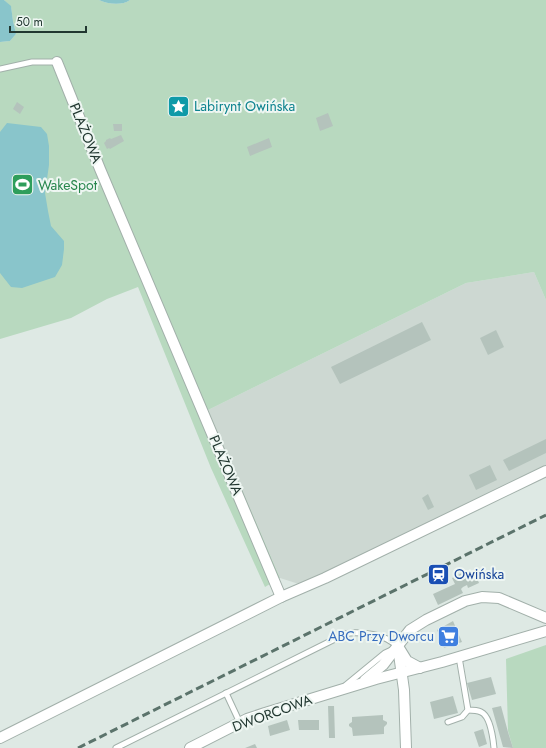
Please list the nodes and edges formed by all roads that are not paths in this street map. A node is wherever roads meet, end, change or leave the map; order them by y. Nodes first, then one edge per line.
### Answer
1 (57, 62) joint
2 (0, 69) edge
3 (546, 471) edge
4 (282, 597) junction
5 (543, 617) edge
6 (542, 632) edge
7 (398, 647) junction
8 (459, 657) junction
9 (420, 668) junction
10 (402, 673) junction
11 (358, 685) junction
12 (338, 690) junction
13 (226, 693) junction
14 (468, 710) junction
15 (448, 722) dead end
16 (240, 723) junction
17 (0, 738) edge
18 (125, 746) edge
19 (116, 748) edge
20 (190, 748) edge
21 (406, 748) edge
22 (494, 748) edge

1 - 2 lane
1 - 4 street, PLAŻOWA
3 - 4 street
4 - 17 street
5 - 6 street
5 - 7 street, DWORCOWA
6 - 8 street, DWORCOWA
7 - 9 street
7 - 10 street
7 - 11 street, DWORCOWA
7 - 12 lane
7 - 13 lane
8 - 9 street, DWORCOWA
8 - 14 lane
9 - 10 street, DWORCOWA
10 - 11 street, DWORCOWA
10 - 21 street
11 - 12 street, DWORCOWA
12 - 16 street, DWORCOWA
13 - 16 lane
13 - 18 lane
14 - 15 lane
14 - 22 lane
16 - 20 street, DWORCOWA
18 - 19 lane

